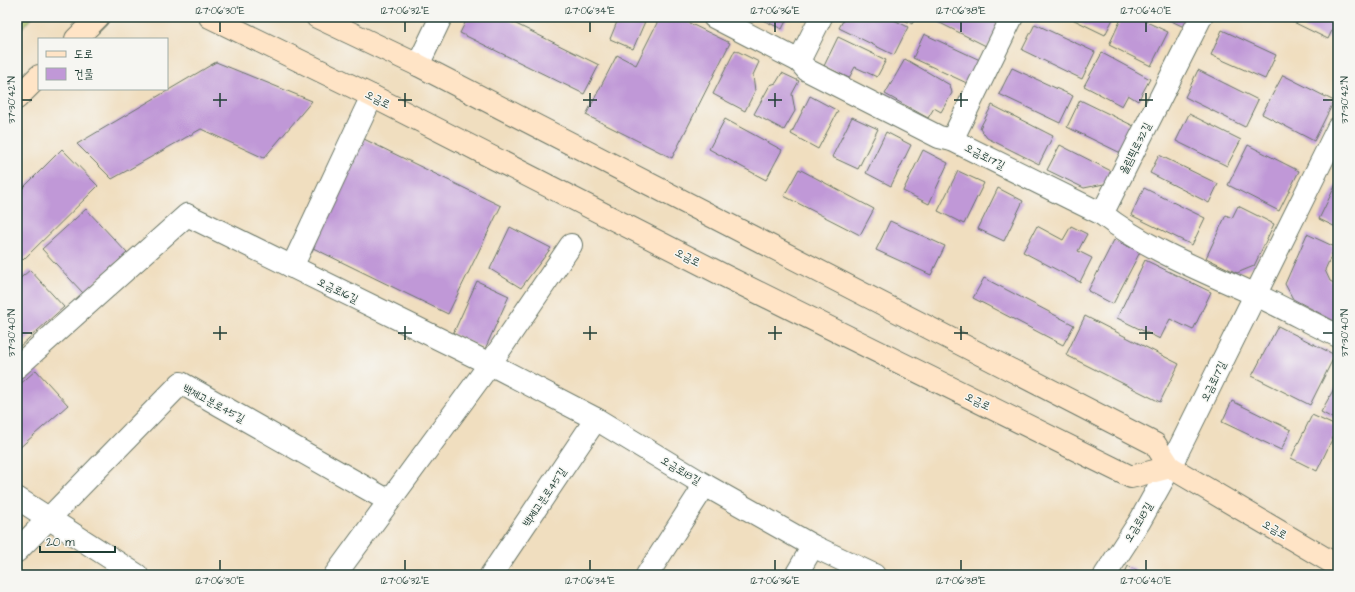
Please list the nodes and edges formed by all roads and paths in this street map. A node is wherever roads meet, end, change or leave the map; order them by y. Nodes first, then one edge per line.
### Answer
1 (98, 17) edge
2 (210, 17) edge
3 (317, 17) edge
4 (441, 17) edge
5 (714, 17) edge
6 (821, 17) edge
7 (1012, 17) edge
8 (1201, 17) edge
9 (77, 38) edge
10 (799, 61) junction
11 (418, 65) junction
12 (38, 77) edge
13 (372, 96) junction
14 (17, 98) edge
15 (1338, 128) edge
16 (952, 140) junction
17 (1102, 214) junction
18 (571, 244) dead end
19 (292, 267) junction
20 (1255, 295) junction
21 (1338, 336) edge
22 (490, 364) junction
23 (17, 367) edge
24 (596, 419) junction
25 (1170, 467) junction
26 (705, 485) junction
27 (17, 498) edge
28 (389, 501) junction
29 (49, 518) junction
30 (813, 546) junction
31 (17, 551) edge
32 (1338, 566) edge
33 (136, 575) edge
34 (335, 575) edge
35 (491, 575) edge
36 (647, 575) edge
37 (796, 575) edge
38 (874, 575) edge
39 (1105, 575) edge

1 - 9 main road
2 - 13 main road, 오금로
3 - 11 main road, 오금로
4 - 11 street
5 - 10 street, 오금로17길
6 - 10 street
7 - 16 street
8 - 17 street, 올림픽로32길
10 - 16 street, 오금로17길
11 - 25 main road, 오금로
12 - 14 main road
13 - 19 street
13 - 25 main road, 오금로
15 - 20 street, 오금로17길
16 - 17 street, 오금로17길
17 - 20 street, 오금로17길
18 - 22 street
19 - 22 street, 오금로16길
19 - 23 street, 오금로16길
20 - 21 street
20 - 25 street, 오금로17길
22 - 24 street, 오금로18길
22 - 28 street
24 - 26 street, 오금로18길
24 - 35 street, 백제고분로45길
25 - 32 main road, 오금로
25 - 39 street, 오금로18길
26 - 30 street, 오금로18길
26 - 36 street
27 - 29 street
28 - 29 street, 백제고분로45길
28 - 34 street
29 - 31 street
29 - 33 street
30 - 37 street
30 - 38 street, 오금로18길

